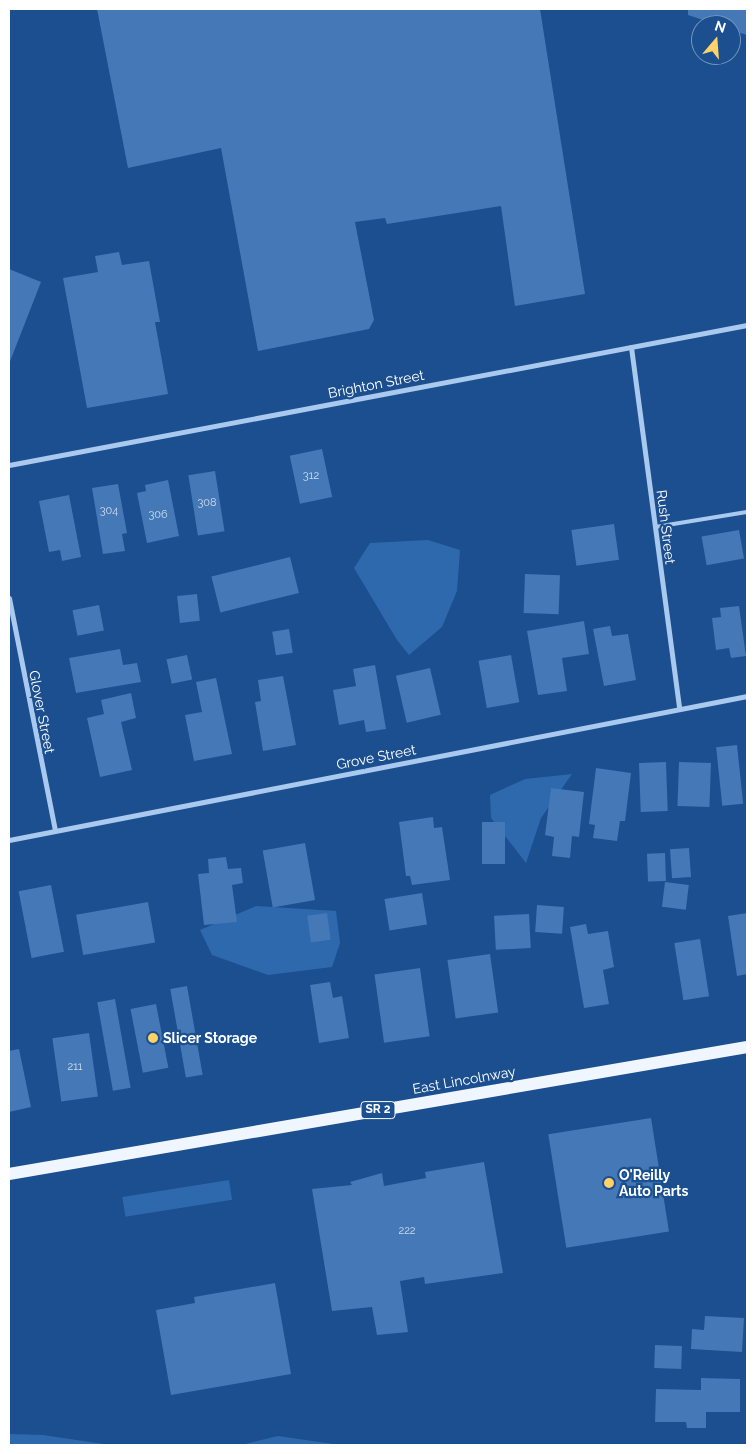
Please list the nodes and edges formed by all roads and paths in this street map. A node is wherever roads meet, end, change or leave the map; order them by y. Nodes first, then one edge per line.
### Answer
1 (747, 325) edge
2 (632, 347) junction
3 (9, 465) edge
4 (747, 512) edge
5 (655, 527) junction
6 (9, 598) edge
7 (747, 696) edge
8 (679, 709) junction
9 (55, 830) junction
10 (9, 840) edge
11 (747, 1047) edge
12 (9, 1174) edge

1 - 2 street, Brighton Street
2 - 3 street, Brighton Street
2 - 5 street, Rush Street
4 - 5 lane
5 - 8 street, Rush Street
6 - 9 street, Glover Street
7 - 8 street, Grove Street
8 - 9 street, Grove Street
9 - 10 street, Grove Street
11 - 12 main road, East Lincolnway / SR 2

